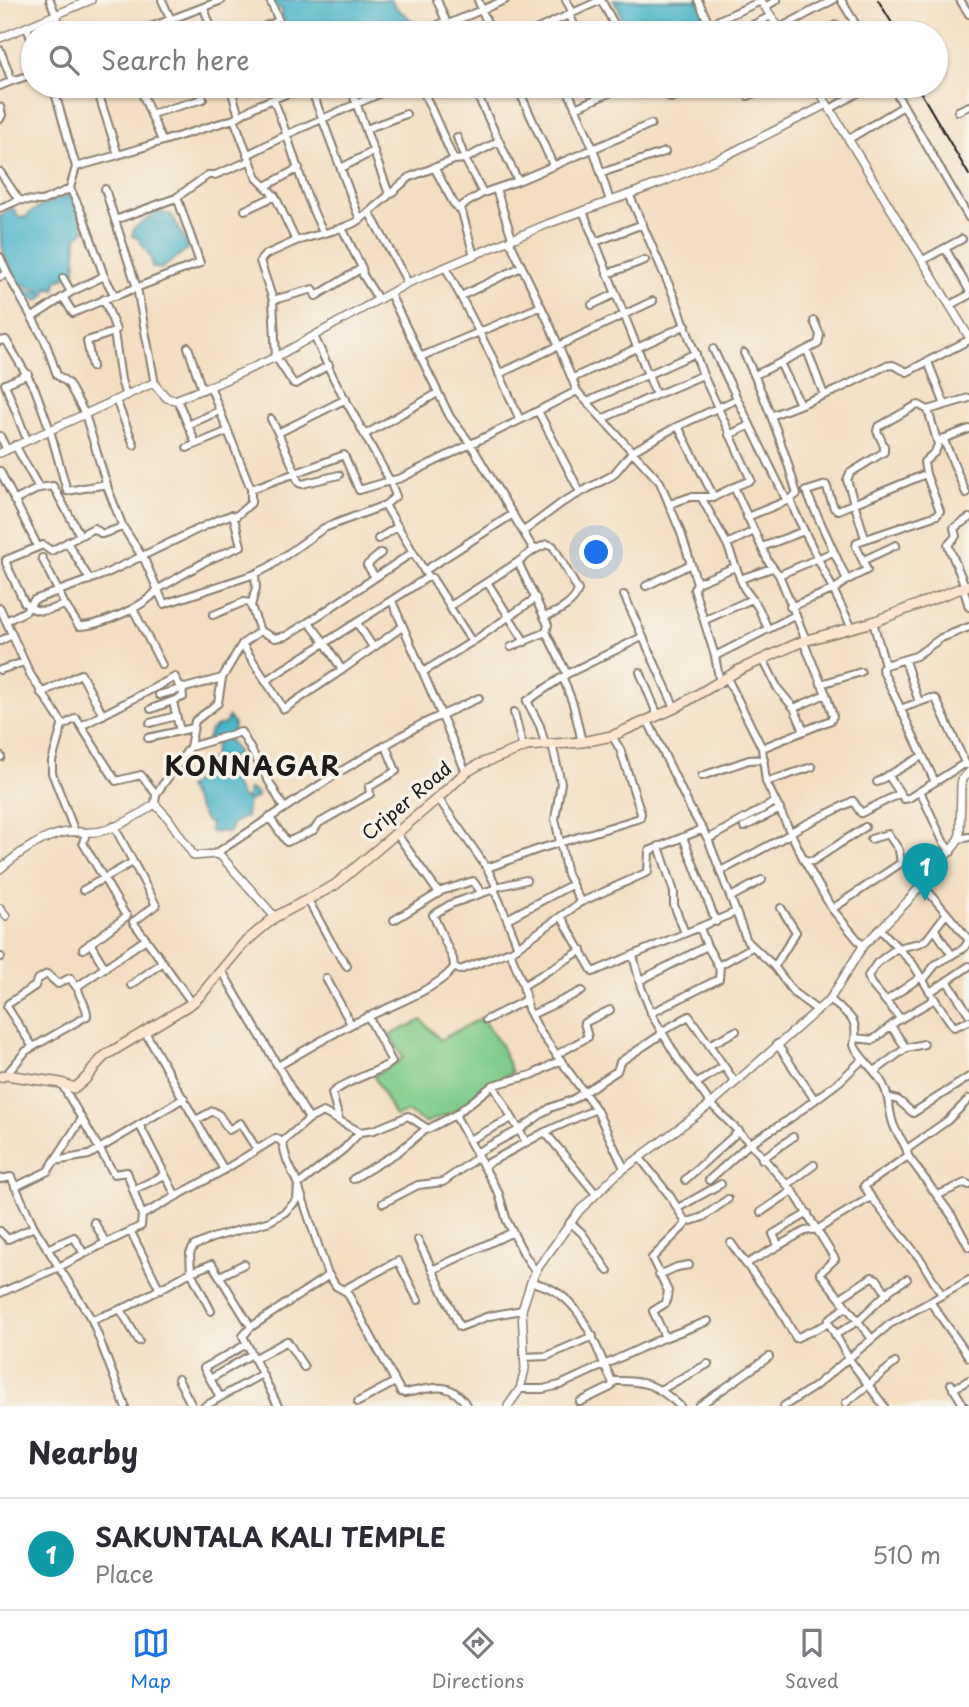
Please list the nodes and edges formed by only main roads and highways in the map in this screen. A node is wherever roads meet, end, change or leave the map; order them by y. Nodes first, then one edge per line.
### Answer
1 (966, 586) edge
2 (3, 1076) edge

1 - 2 main road, Criper Road

